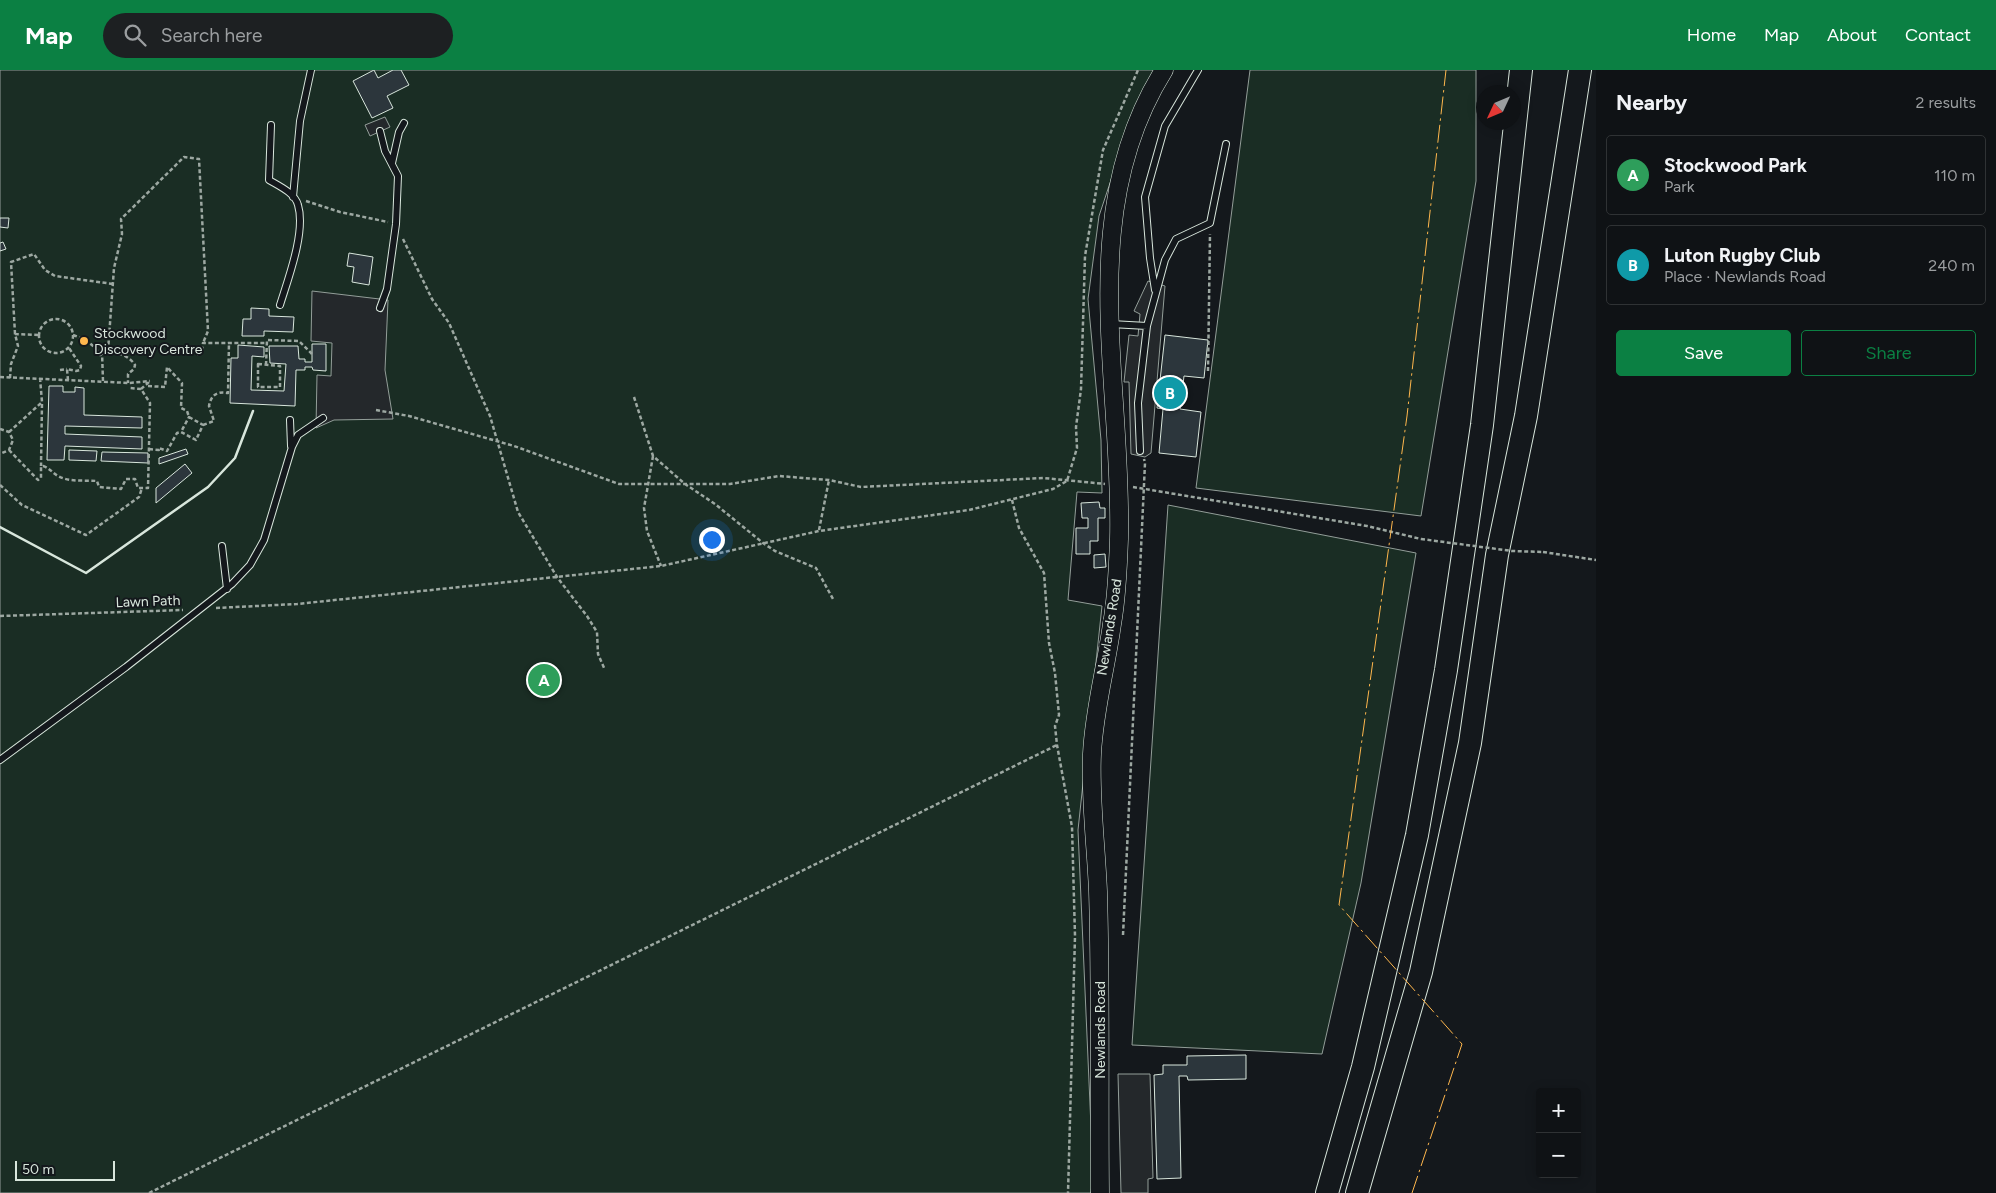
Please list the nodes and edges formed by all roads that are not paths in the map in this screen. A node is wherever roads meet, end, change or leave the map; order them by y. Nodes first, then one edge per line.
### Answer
1 (311, 70) edge
2 (1164, 70) edge
3 (1198, 70) edge
4 (1521, 70) edge
5 (1564, 70) edge
6 (1580, 70) edge
7 (404, 123) dead end
8 (271, 124) dead end
9 (380, 131) dead end
10 (1226, 144) dead end
11 (392, 163) junction
12 (293, 197) junction
13 (1155, 290) junction
14 (280, 305) dead end
15 (380, 308) dead end
16 (1109, 324) junction
17 (1147, 326) junction
18 (323, 418) dead end
19 (290, 420) dead end
20 (292, 447) junction
21 (1140, 451) road end
22 (1506, 507) junction
23 (222, 546) dead end
24 (227, 589) junction
25 (0, 760) edge
26 (1100, 1193) edge
27 (1327, 1193) edge
28 (1357, 1193) edge

1 - 12 lane
2 - 16 main road, Newlands Road
3 - 13 lane
4 - 27 highway
5 - 22 highway
6 - 22 highway
7 - 11 lane
8 - 12 lane
9 - 11 lane
10 - 13 lane
11 - 15 lane
12 - 14 lane
13 - 17 lane
16 - 17 lane
16 - 26 main road, Newlands Road
17 - 21 lane
18 - 20 lane
19 - 20 lane
20 - 24 lane
22 - 28 highway
23 - 24 lane
24 - 25 lane

